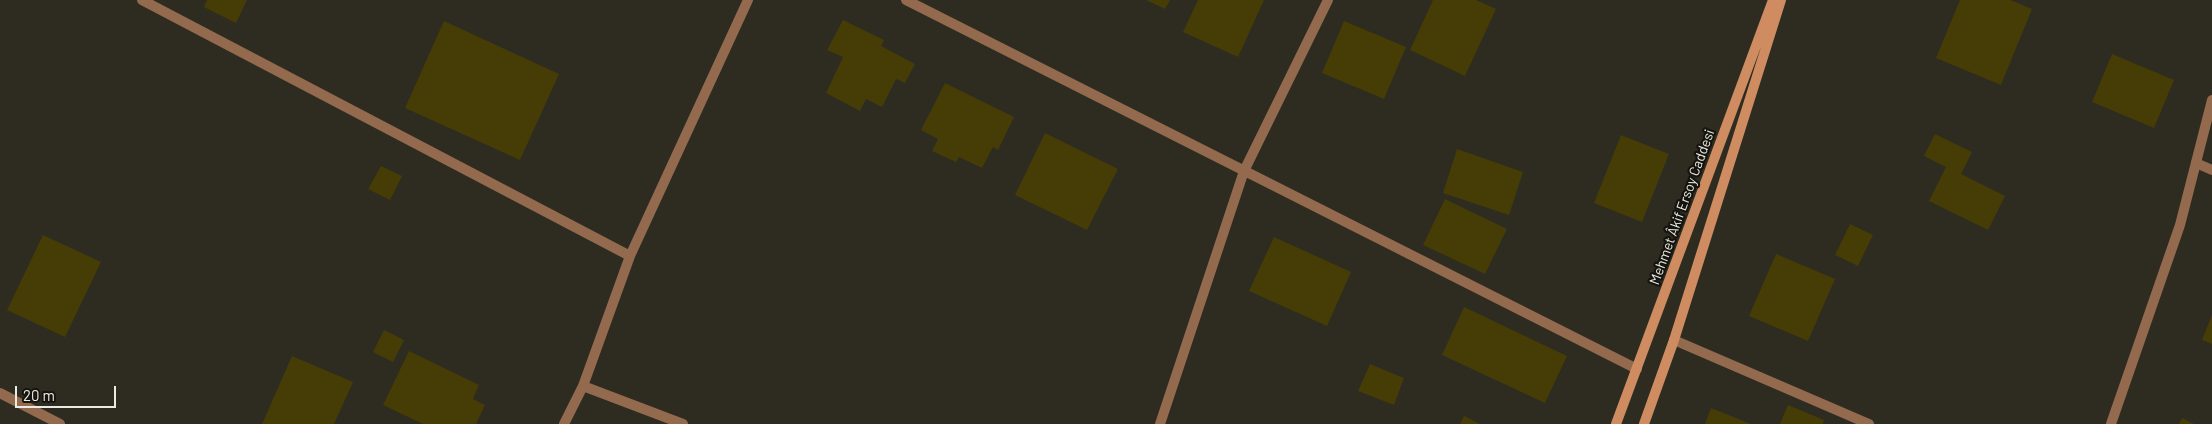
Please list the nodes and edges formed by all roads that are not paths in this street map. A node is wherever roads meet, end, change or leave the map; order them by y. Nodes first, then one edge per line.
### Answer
1 (142, 0) edge
2 (748, 0) edge
3 (906, 0) edge
4 (1328, 0) edge
5 (1773, 0) edge
6 (1781, 0) edge
7 (2212, 100) edge
8 (2196, 163) junction
9 (2212, 170) edge
10 (1244, 171) junction
11 (630, 256) junction
12 (1674, 340) junction
13 (1637, 369) junction
14 (583, 386) junction
15 (0, 393) edge
16 (60, 424) edge
17 (564, 424) edge
18 (683, 424) edge
19 (1160, 424) edge
20 (1616, 424) edge
21 (1644, 424) edge
22 (1869, 424) edge
23 (2111, 424) edge

1 - 11 street
2 - 11 street
3 - 10 street
4 - 10 street
5 - 13 main road, Mehmet Âkif Ersoy Caddesi
6 - 12 main road, Mehmet Âkif Ersoy Caddesi
7 - 8 street
8 - 9 street
8 - 23 street
10 - 13 street
10 - 19 street
11 - 14 street
12 - 21 main road, Mehmet Âkif Ersoy Caddesi
12 - 22 street
13 - 20 main road, Mehmet Âkif Ersoy Caddesi
14 - 17 street
14 - 18 street
15 - 16 street

